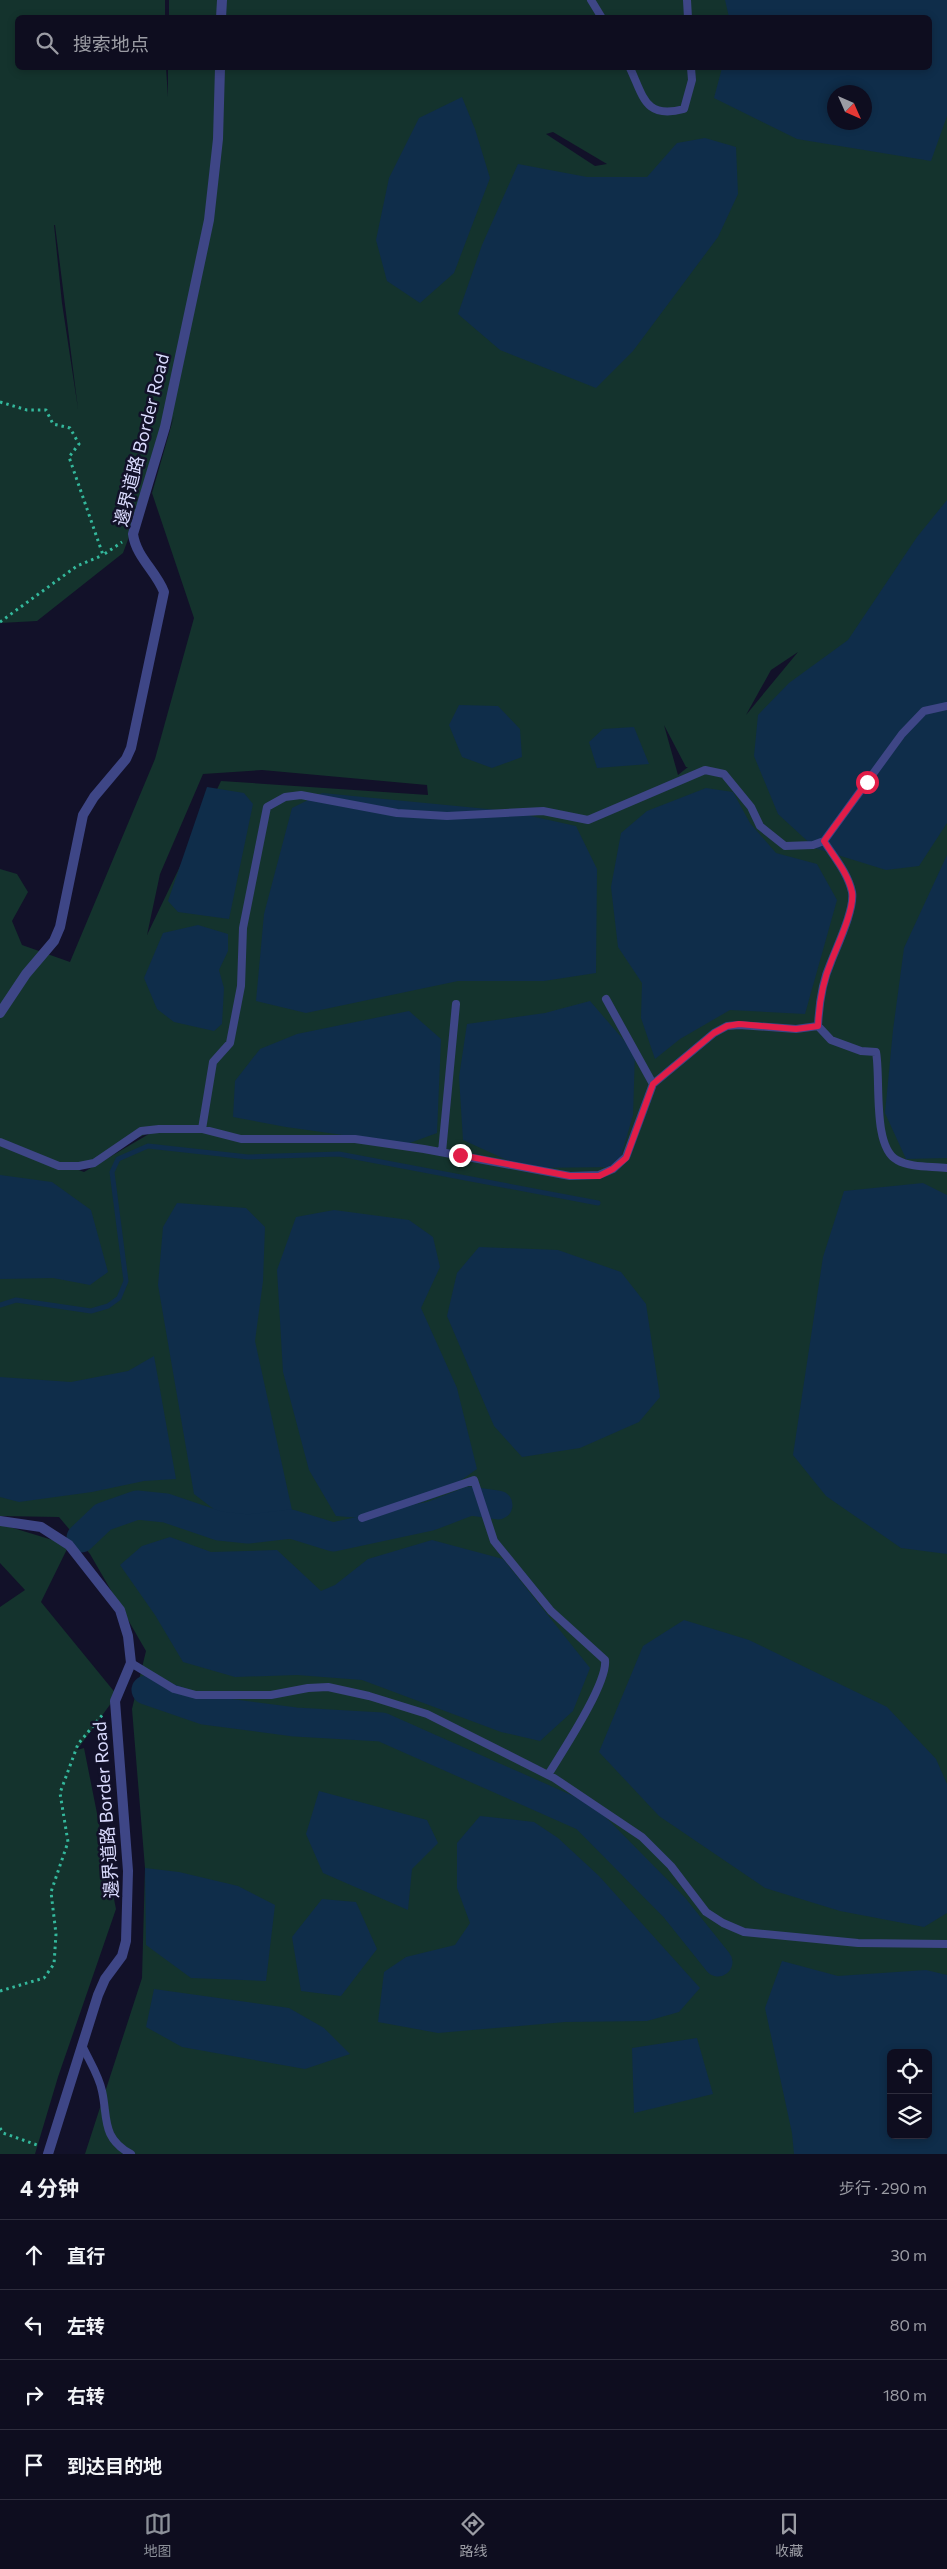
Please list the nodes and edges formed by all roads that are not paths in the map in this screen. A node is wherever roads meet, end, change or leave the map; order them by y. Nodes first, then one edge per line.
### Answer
1 (222, 0) edge
2 (591, 0) edge
3 (687, 0) edge
4 (222, 15) edge
5 (600, 15) edge
6 (688, 15) edge
7 (220, 70) edge
8 (631, 70) edge
9 (691, 70) edge
10 (947, 706) edge
11 (824, 841) junction
12 (606, 999) dead end
13 (456, 1004) dead end
14 (0, 1013) edge
15 (818, 1026) junction
16 (653, 1084) junction
17 (202, 1129) junction
18 (0, 1142) edge
19 (442, 1152) junction
20 (947, 1168) edge
21 (362, 1518) dead end
22 (0, 1521) edge
23 (131, 1663) junction
24 (548, 1775) junction
25 (947, 1944) edge
26 (82, 2045) junction
27 (49, 2152) edge
28 (131, 2154) edge

1 - 4 street
2 - 5 lane
3 - 6 lane
7 - 14 street, 邊界道路 Border Road
8 - 9 lane
10 - 11 lane
11 - 15 lane
11 - 17 lane
12 - 16 lane
13 - 19 lane
15 - 16 lane
15 - 20 lane
16 - 19 lane
17 - 18 lane
17 - 19 lane
21 - 24 lane
22 - 23 street, 邊界道路 Border Road
23 - 24 lane
23 - 26 street, 邊界道路 Border Road
24 - 25 lane
26 - 27 street, 邊界道路 Border Road
26 - 28 lane

